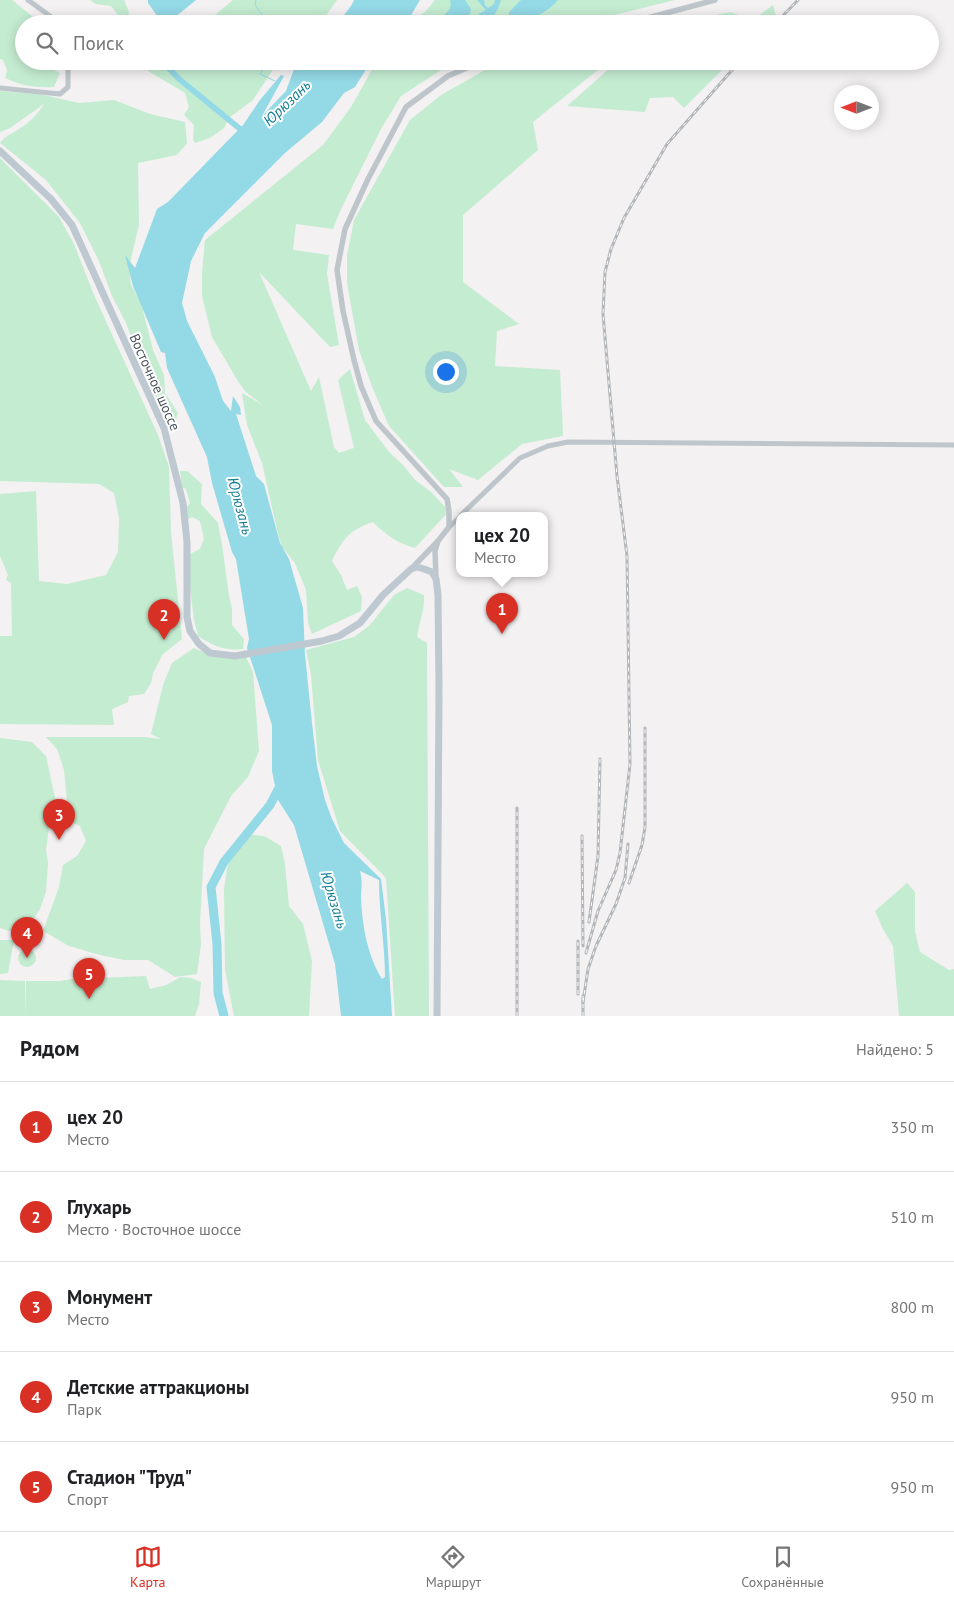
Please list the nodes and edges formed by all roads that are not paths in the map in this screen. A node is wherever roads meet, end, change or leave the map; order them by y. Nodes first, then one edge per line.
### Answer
1 (28, 0) edge
2 (715, 0) edge
3 (49, 15) edge
4 (659, 15) edge
5 (68, 70) edge
6 (462, 70) edge
7 (0, 88) edge
8 (0, 151) edge
9 (954, 445) edge
10 (464, 512) edge
11 (456, 520) edge
12 (449, 527) junction
13 (438, 541) junction
14 (411, 569) junction
15 (436, 579) junction
16 (437, 1016) edge

1 - 3 street
2 - 4 street
5 - 7 street
6 - 12 street
8 - 14 main road, Восточное шоссе
9 - 10 street
11 - 12 street
12 - 13 street, Восточное шоссе
13 - 14 street, Восточное шоссе
13 - 15 street
14 - 15 main road
15 - 16 main road

